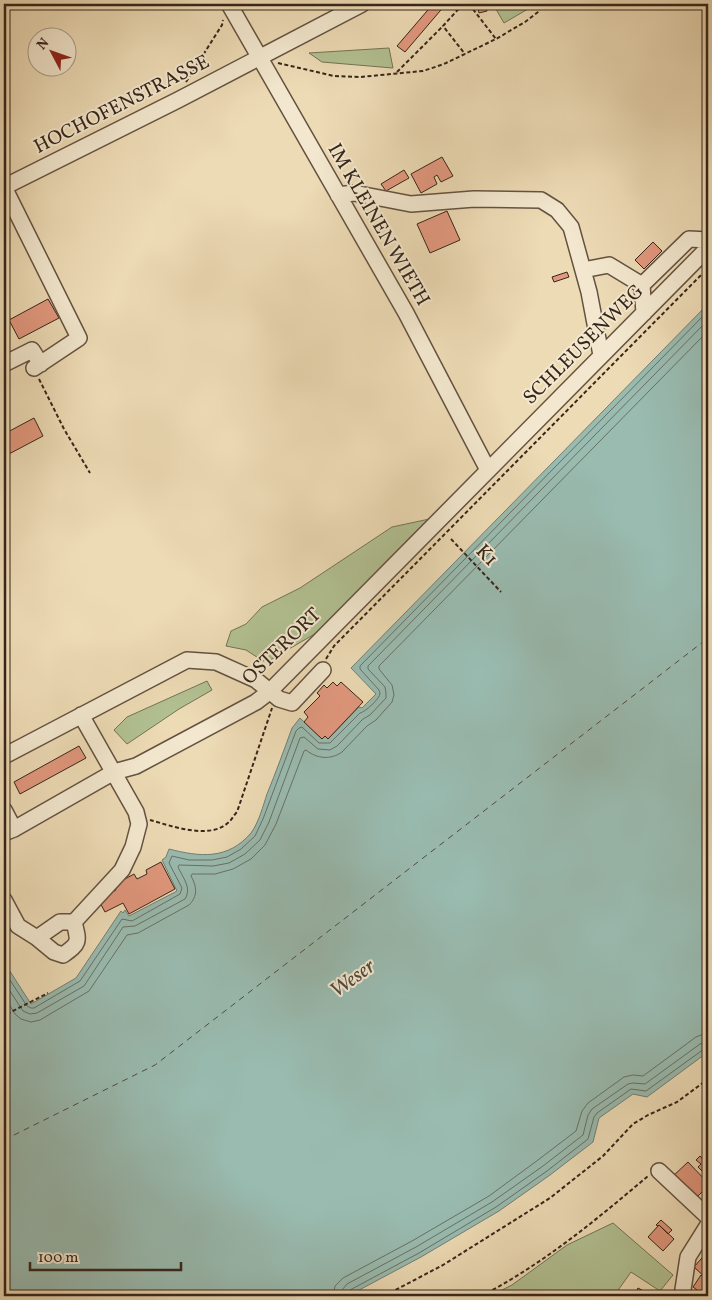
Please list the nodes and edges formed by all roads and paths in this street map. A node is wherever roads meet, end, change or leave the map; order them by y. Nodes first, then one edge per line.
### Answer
1 (362, 4) edge
2 (463, 4) edge
3 (469, 4) edge
4 (545, 4) edge
5 (226, 9) edge
6 (443, 26) junction
7 (496, 39) junction
8 (465, 54) junction
9 (259, 58) junction
10 (278, 63) dead end
11 (396, 73) junction
12 (178, 100) junction
13 (4, 187) edge
14 (338, 195) junction
15 (708, 240) edge
16 (708, 248) edge
17 (708, 268) edge
18 (583, 270) junction
19 (642, 285) junction
20 (644, 313) junction
21 (601, 355) junction
22 (4, 364) edge
23 (37, 366) junction
24 (488, 470) junction
25 (90, 473) dead end
26 (451, 539) dead end
27 (501, 592) dead end
28 (323, 670) joint
29 (269, 692) junction
30 (81, 715) junction
31 (4, 756) edge
32 (114, 772) junction
33 (4, 810) edge
34 (138, 817) junction
35 (9, 831) edge
36 (4, 900) edge
37 (74, 922) junction
38 (37, 938) junction
39 (48, 993) dead end
40 (4, 1010) edge
41 (708, 1079) edge
42 (659, 1171) joint
43 (708, 1217) edge
44 (708, 1225) edge
45 (384, 1296) edge
46 (481, 1296) edge
47 (682, 1296) edge

1 - 9 street, HOCHOFENSTRASSE
2 - 6 path
3 - 7 path
4 - 7 path
5 - 9 street, IM KLEINEN WIETH
5 - 12 path
6 - 8 path
6 - 11 path
7 - 8 path
8 - 11 path
9 - 12 street, HOCHOFENSTRASSE
9 - 14 street, IM KLEINEN WIETH
10 - 11 path
12 - 13 street, HOCHOFENSTRASSE
13 - 23 street
14 - 18 street
14 - 24 street, IM KLEINEN WIETH
15 - 19 street
16 - 20 street, SCHLEUSENWEG
17 - 28 path
18 - 19 street
18 - 21 street
19 - 20 street
20 - 21 street, SCHLEUSENWEG
21 - 24 street, SCHLEUSENWEG
22 - 23 street
23 - 25 path
24 - 29 street, OSTERORT
26 - 27 path, K1
28 - 29 street
29 - 30 street
29 - 32 street, OSTERORT
29 - 34 path
30 - 31 street
30 - 32 street
32 - 34 street
32 - 35 street, OSTERORT
33 - 35 street, OSTERORT
34 - 37 street
36 - 38 street
37 - 38 street
37 - 38 street
39 - 40 path
41 - 45 path
42 - 43 street
42 - 46 path
44 - 47 street

